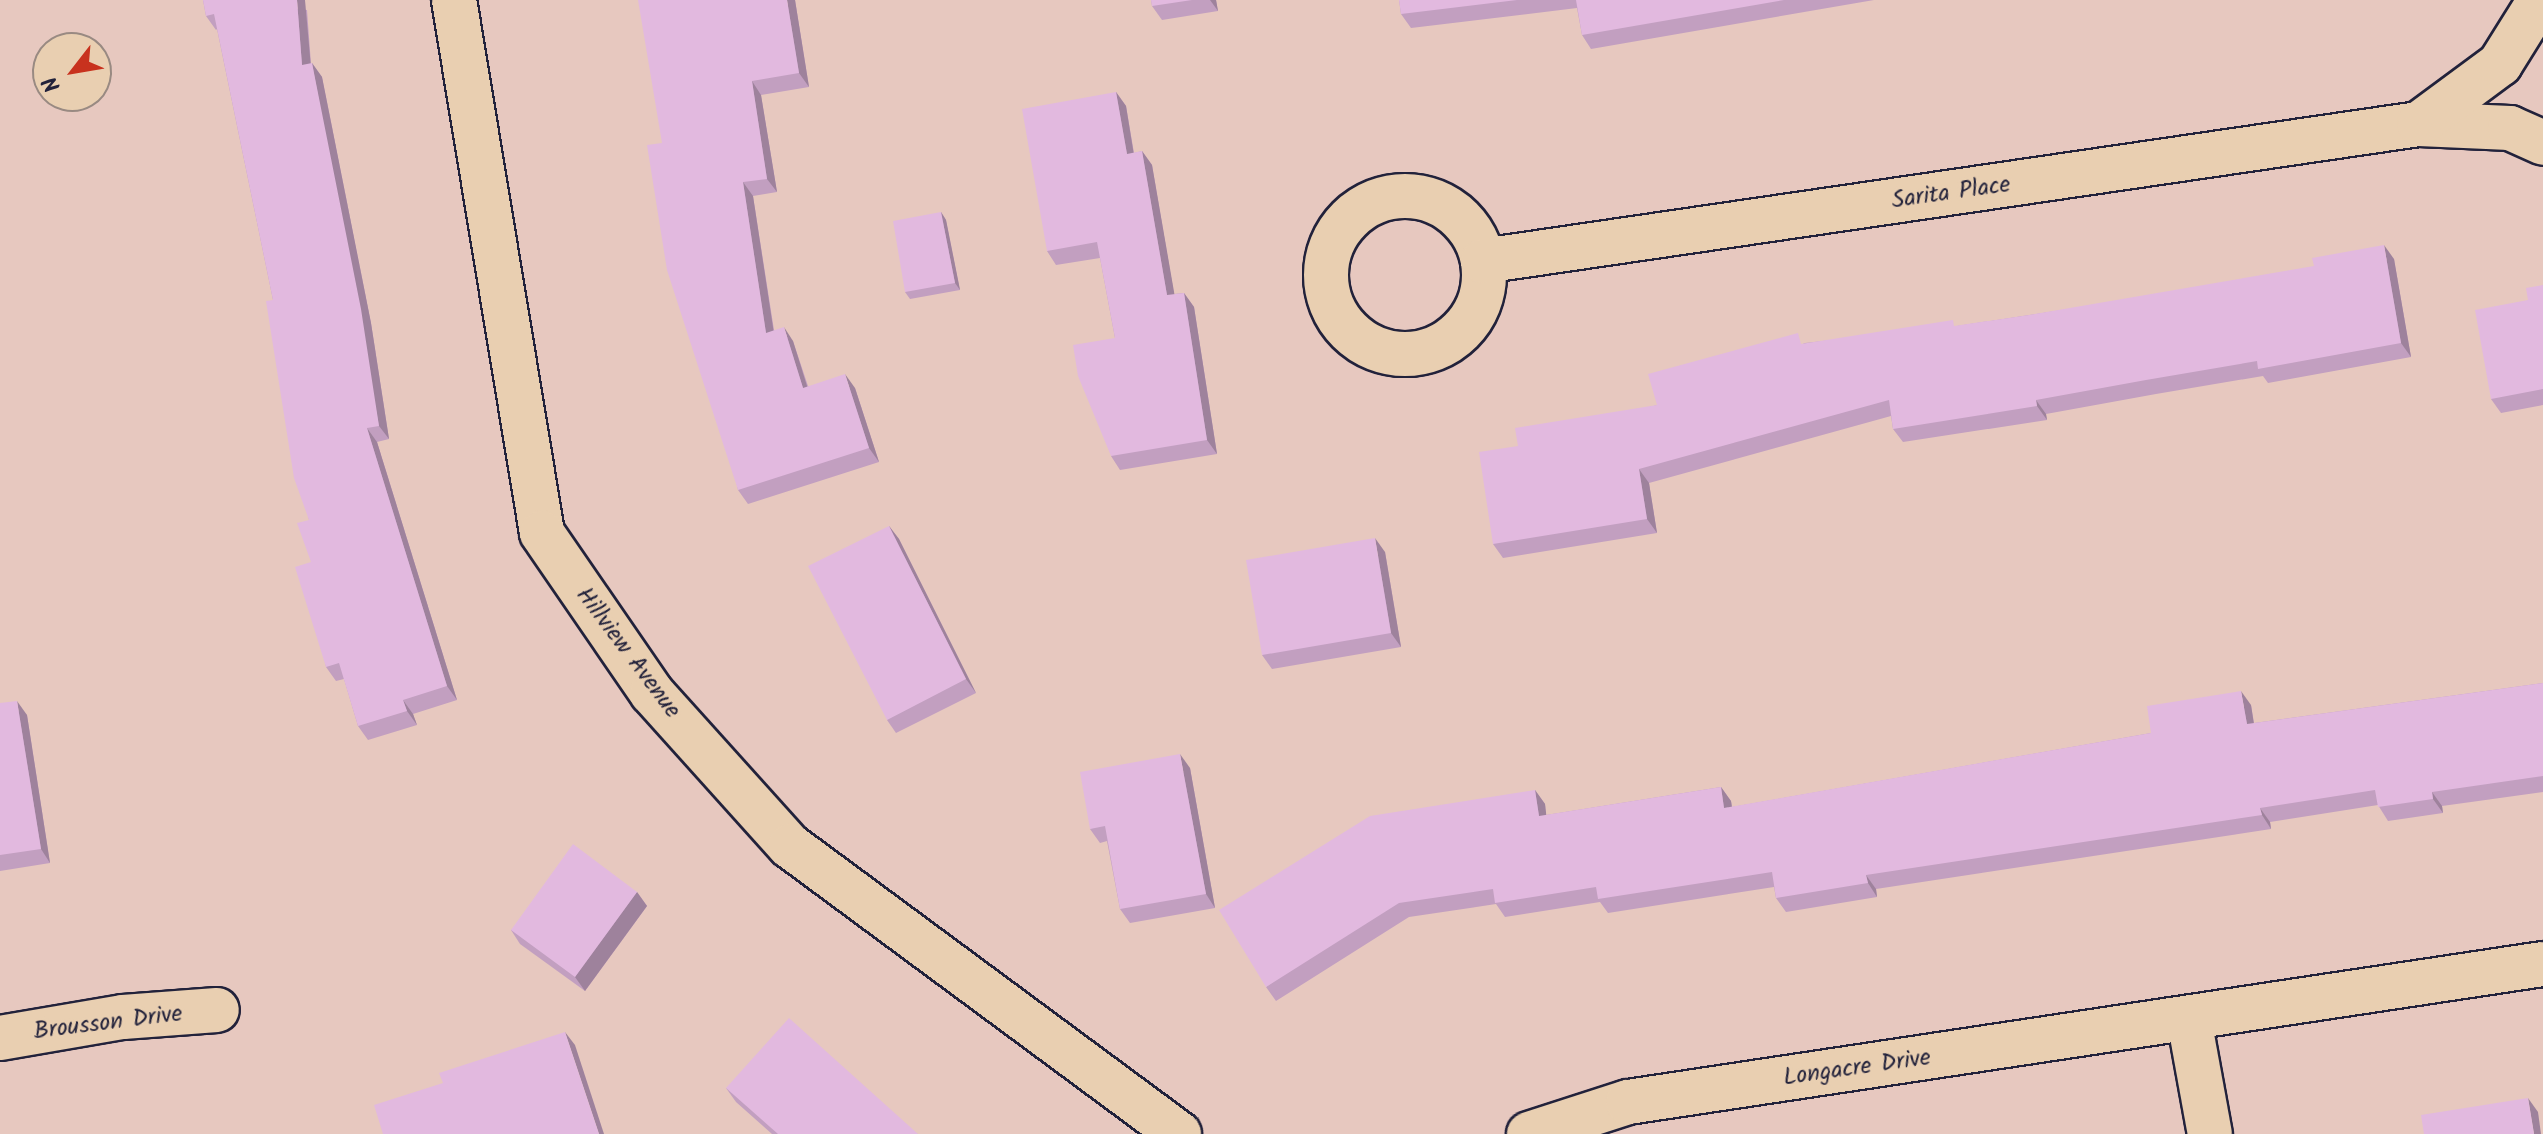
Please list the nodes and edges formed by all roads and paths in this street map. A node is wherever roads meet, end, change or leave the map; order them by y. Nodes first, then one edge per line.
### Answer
1 (454, 0) edge
2 (2540, 0) edge
3 (2419, 124) junction
4 (2543, 143) edge
5 (1483, 261) dead end
6 (2543, 964) edge
7 (217, 1010) dead end
8 (2189, 1019) junction
9 (0, 1038) edge
10 (1179, 1134) edge
11 (1529, 1134) edge
12 (2210, 1134) edge

1 - 10 street, Hillview Avenue
2 - 3 street, Sarita Place
3 - 4 street, Sarita Place
3 - 5 street, Sarita Place
6 - 8 street, Longacre Drive
7 - 9 street, Brousson Drive
8 - 11 street, Longacre Drive
8 - 12 street

